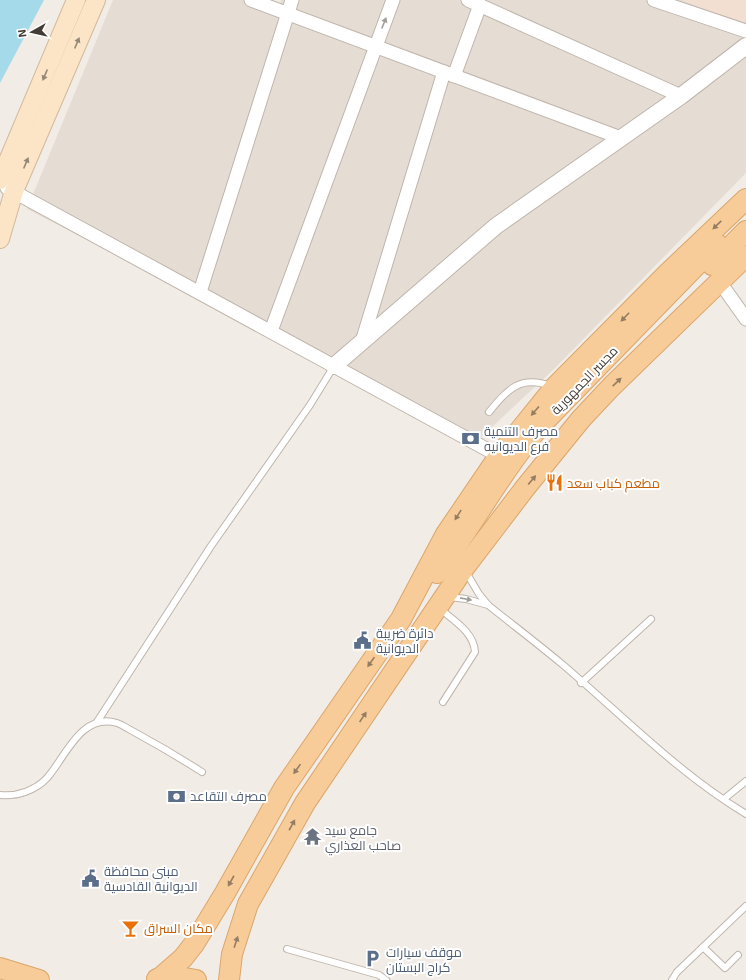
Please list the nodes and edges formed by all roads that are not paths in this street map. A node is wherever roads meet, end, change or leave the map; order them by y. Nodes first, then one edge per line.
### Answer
1 (76, 0) edge
2 (96, 0) edge
3 (251, 0) edge
4 (292, 0) edge
5 (393, 0) edge
6 (654, 0) edge
7 (474, 3) edge
8 (288, 14) junction
9 (746, 31) edge
10 (375, 46) junction
11 (746, 46) edge
12 (449, 74) junction
13 (681, 96) junction
14 (621, 138) junction
15 (0, 180) edge
16 (7, 188) edge
17 (746, 199) edge
18 (746, 216) edge
19 (746, 231) edge
20 (0, 239) edge
21 (746, 256) edge
22 (719, 281) junction
23 (200, 292) junction
24 (746, 319) edge
25 (271, 331) junction
26 (362, 342) junction
27 (334, 366) junction
28 (554, 388) junction
29 (489, 412) dead end
30 (498, 456) junction
31 (475, 528) junction
32 (464, 568) junction
33 (438, 605) junction
34 (488, 605) junction
35 (401, 619) junction
36 (651, 619) dead end
37 (581, 682) junction
38 (443, 702) dead end
39 (97, 722) junction
40 (202, 772) dead end
41 (746, 781) edge
42 (0, 795) edge
43 (724, 799) junction
44 (746, 814) edge
45 (746, 906) edge
46 (703, 947) junction
47 (287, 949) dead end
48 (738, 956) dead end
49 (0, 968) edge
50 (0, 979) edge
51 (157, 979) edge
52 (3, 980) edge
53 (39, 980) edge
54 (196, 980) edge
55 (229, 980) edge
56 (386, 980) edge
57 (672, 980) edge

1 -> 15 main road
16 -> 2 main road
3 - 8 street
4 - 8 street
10 -> 5 street
6 - 9 street
7 - 12 street
7 - 13 street
8 - 10 street
8 - 23 street
10 - 12 street
10 - 25 street
11 - 13 street
12 - 14 street
12 - 26 street
13 - 14 street
14 - 26 street
16 - 20 main road
16 - 23 street
17 -> 28 main road
18 - 31 main road, مجسر الجمهورية
19 - 31 main road, مجسر الجمهورية
21 - 22 main road
22 - 24 street
32 -> 22 main road
23 - 25 street
25 - 27 street
26 - 27 street
27 - 30 street
27 - 39 lane
28 - 29 lane
28 -> 30 main road
30 -> 35 main road
31 - 33 main road, مجسر الجمهورية
31 - 35 main road, مجسر الجمهورية
32 - 33 main road
32 - 34 lane
33 -> 34 lane
33 - 38 lane
55 -> 33 main road
34 - 37 lane
35 -> 51 main road
36 - 37 lane
37 - 43 lane
39 - 40 lane
39 - 42 lane
41 - 43 lane
43 - 44 lane
45 - 46 lane
46 - 48 lane
46 - 57 lane
47 - 56 lane
49 - 53 main road
50 - 52 main road
51 - 54 main road

